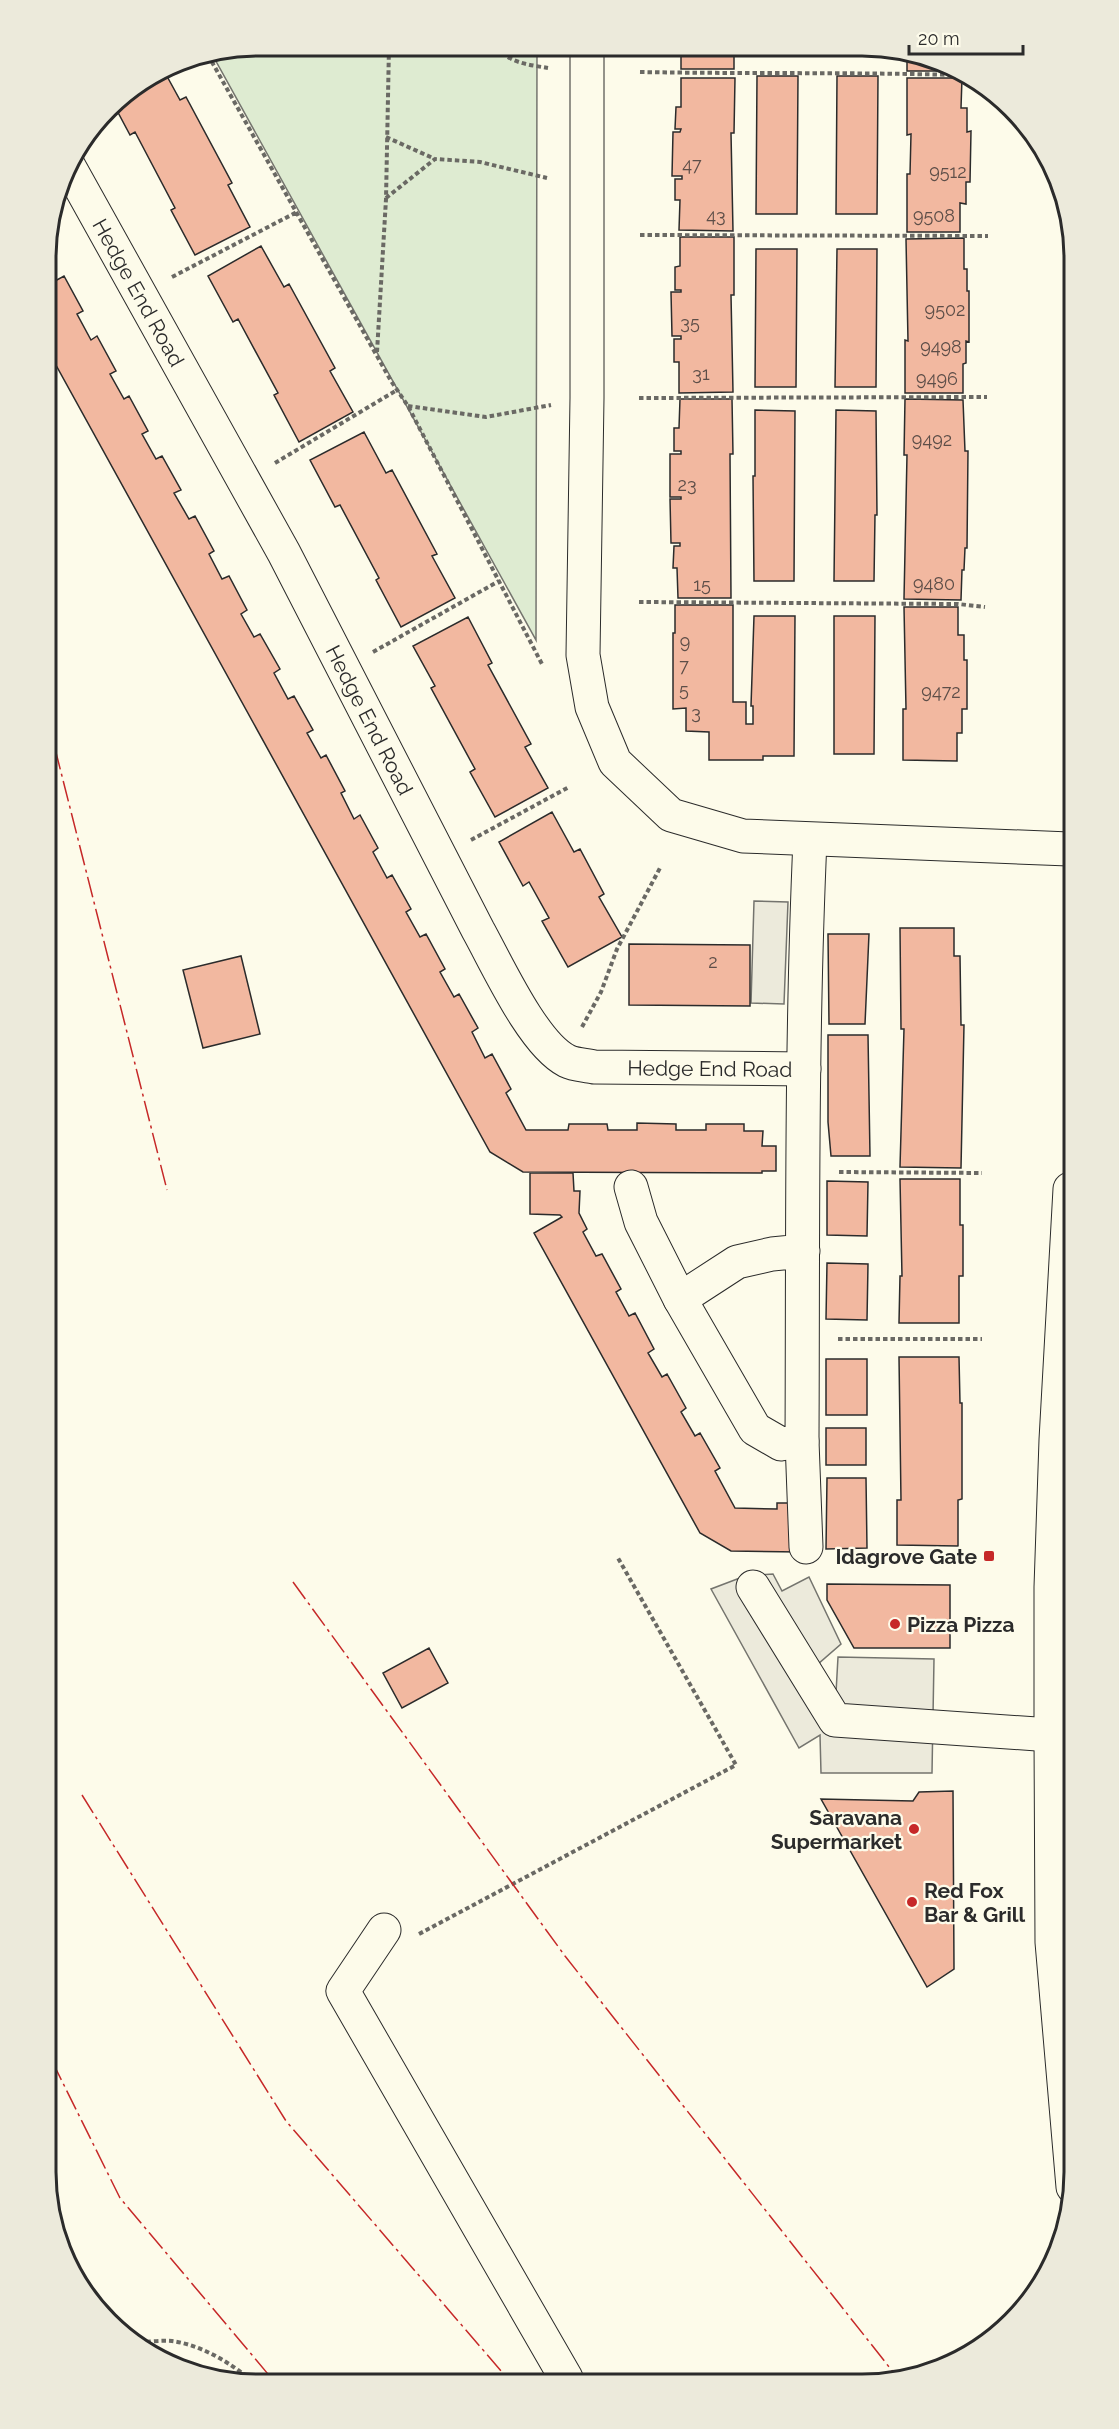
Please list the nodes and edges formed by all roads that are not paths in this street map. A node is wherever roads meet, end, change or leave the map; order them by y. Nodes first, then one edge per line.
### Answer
1 (587, 56) edge
2 (74, 175) edge
3 (810, 840) junction
4 (1064, 849) edge
5 (804, 1069) junction
6 (631, 1187) dead end
7 (803, 1251) junction
8 (680, 1299) junction
9 (1063, 1306) edge
10 (802, 1441) junction
11 (806, 1547) dead end
12 (753, 1587) dead end
13 (1061, 1634) edge
14 (1051, 1735) junction
15 (398, 1934) road end
16 (1063, 2071) edge
17 (564, 2374) edge

1 - 3 street
2 - 5 street, Hedge End Road
3 - 4 street
3 - 5 street, Hedge End Road
5 - 7 street, Hedge End Road
6 - 8 street
7 - 8 street
7 - 10 street, Hedge End Road
8 - 10 street
9 - 13 street
10 - 11 street, Hedge End Road
12 - 14 street
13 - 14 street
14 - 16 street
15 - 17 street

